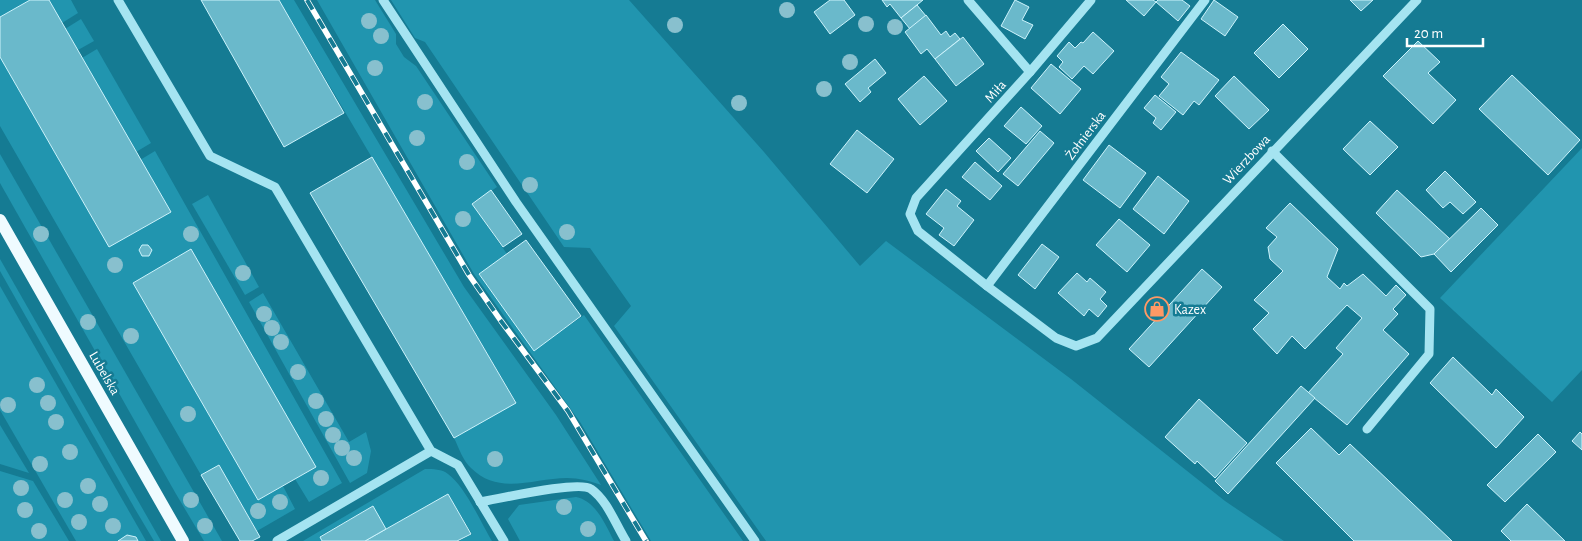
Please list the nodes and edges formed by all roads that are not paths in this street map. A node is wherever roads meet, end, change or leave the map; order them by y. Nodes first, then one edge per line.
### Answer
1 (118, 0) edge
2 (383, 0) edge
3 (968, 0) edge
4 (1091, 0) edge
5 (1205, 0) edge
6 (1417, 0) edge
7 (1030, 72) junction
8 (1272, 151) junction
9 (0, 220) edge
10 (987, 286) junction
11 (1367, 429) dead end
12 (431, 451) junction
13 (480, 502) junction
14 (183, 541) edge
15 (277, 541) edge
16 (504, 541) edge
17 (626, 541) edge
18 (755, 541) edge

1 - 12 street
2 - 18 street
3 - 7 street
4 - 7 street, Miła
5 - 10 street, Żołnierska
6 - 8 street, Wierzbowa
7 - 10 street, Miła
8 - 10 street, Wierzbowa
8 - 11 street
9 - 14 main road, Lubelska
12 - 13 street
12 - 15 street
13 - 16 street
13 - 17 street

